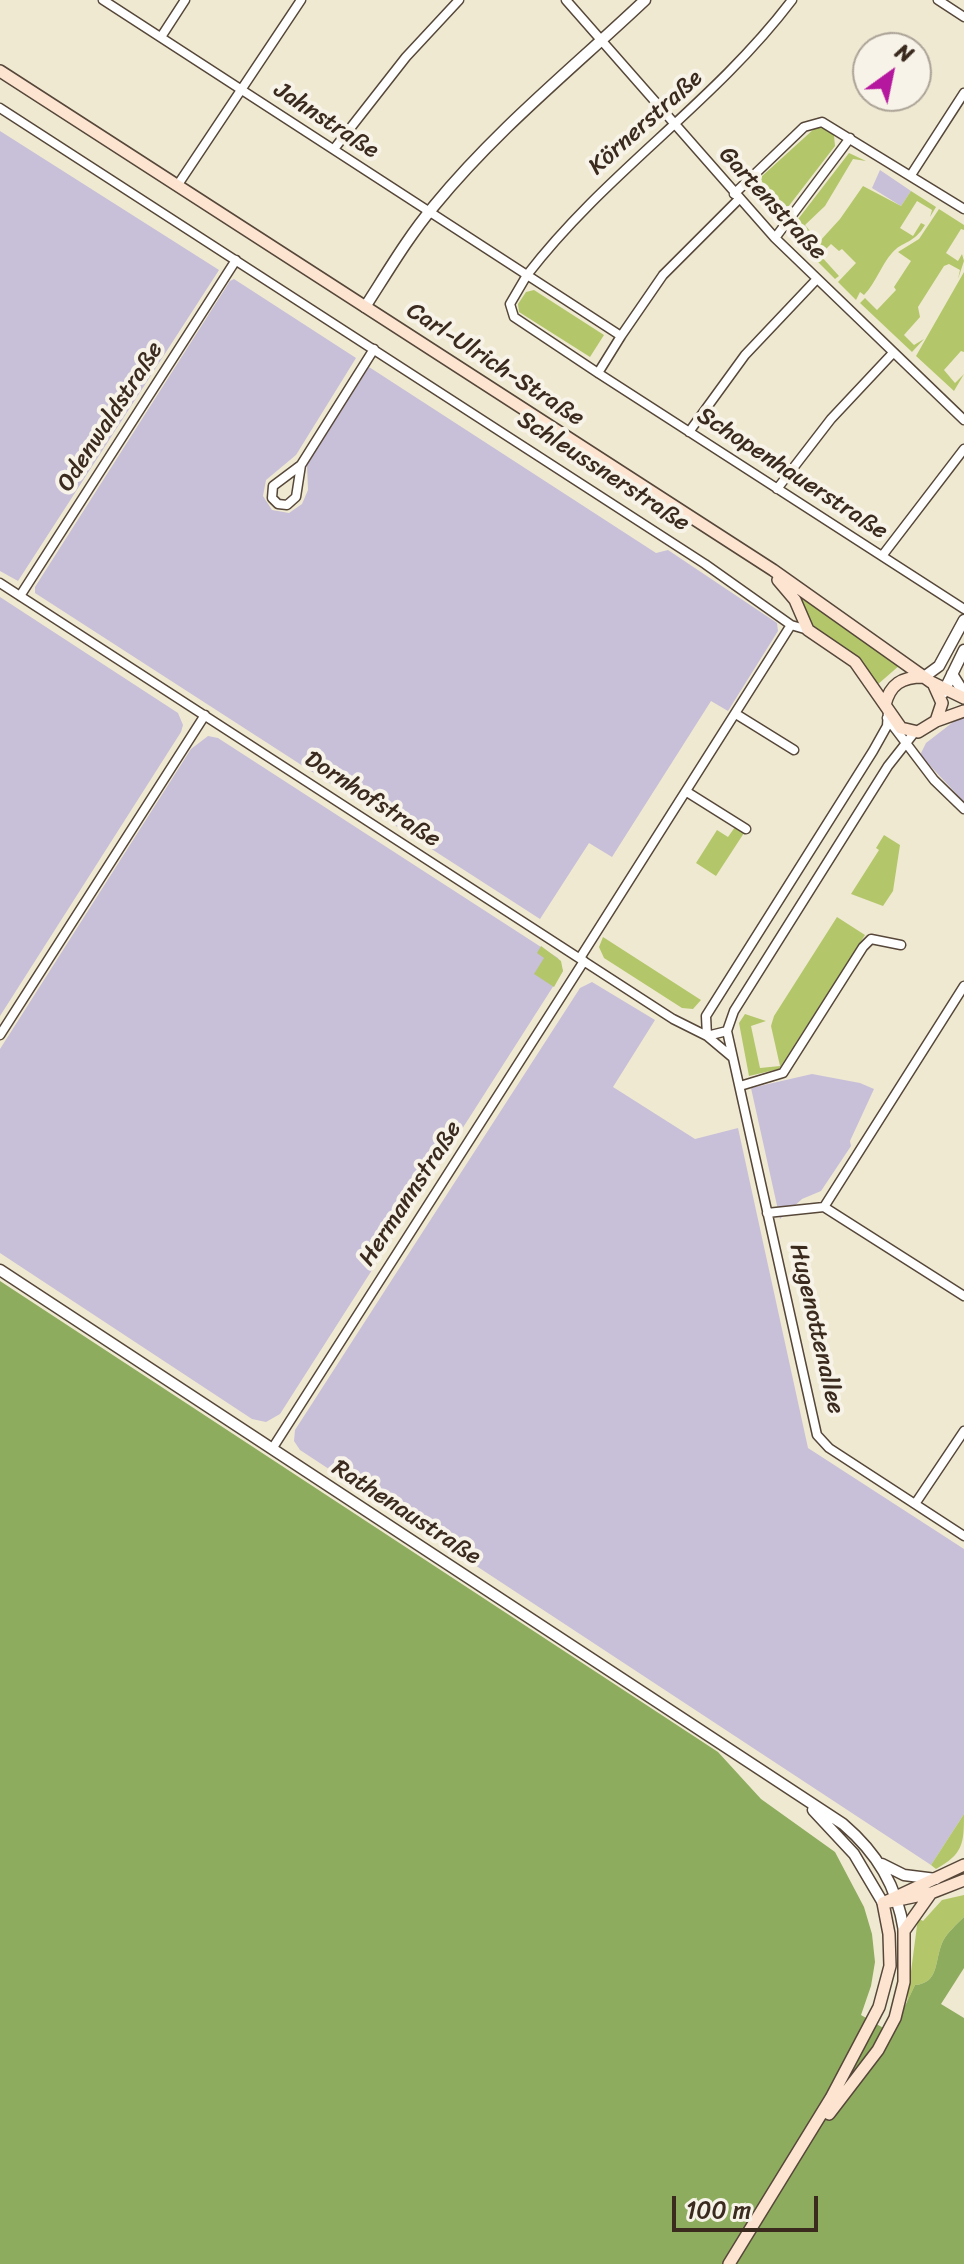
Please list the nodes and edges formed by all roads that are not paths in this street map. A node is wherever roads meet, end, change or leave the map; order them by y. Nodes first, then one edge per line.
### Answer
1 (103, 0) edge
2 (185, 0) edge
3 (301, 0) edge
4 (459, 0) edge
5 (566, 0) edge
6 (645, 0) edge
7 (792, 0) edge
8 (938, 0) edge
9 (964, 17) edge
10 (161, 37) junction
11 (600, 41) junction
12 (0, 71) edge
13 (240, 89) junction
14 (964, 93) edge
15 (0, 108) edge
16 (672, 125) junction
17 (850, 138) junction
18 (334, 149) junction
19 (911, 175) junction
20 (177, 186) junction
21 (736, 196) junction
22 (964, 209) edge
23 (429, 212) junction
24 (775, 238) junction
25 (236, 260) junction
26 (527, 275) junction
27 (816, 280) junction
28 (365, 307) junction
29 (621, 336) junction
30 (374, 349) junction
31 (892, 354) junction
32 (598, 373) junction
33 (964, 420) edge
34 (689, 432) junction
35 (964, 449) edge
36 (301, 465) junction
37 (777, 489) junction
38 (882, 556) junction
39 (753, 559) junction
40 (0, 583) edge
41 (20, 596) junction
42 (964, 609) edge
43 (964, 620) edge
44 (791, 625) junction
45 (808, 630) junction
46 (954, 638) junction
47 (964, 650) edge
48 (909, 666) junction
49 (952, 674) junction
50 (928, 679) junction
51 (943, 689) junction
52 (964, 696) edge
53 (942, 703) junction
54 (964, 711) edge
55 (887, 712) junction
56 (736, 714) junction
57 (205, 715) junction
58 (936, 721) junction
59 (906, 736) junction
60 (794, 750) dead end
61 (687, 792) junction
62 (964, 809) edge
63 (746, 829) dead end
64 (901, 945) dead end
65 (582, 960) junction
66 (964, 986) edge
67 (727, 1031) junction
68 (0, 1035) edge
69 (707, 1036) junction
70 (732, 1058) junction
71 (740, 1086) junction
72 (824, 1207) junction
73 (767, 1213) junction
74 (0, 1270) edge
75 (964, 1296) edge
76 (964, 1431) edge
77 (272, 1449) junction
78 (915, 1504) junction
79 (964, 1536) edge
80 (791, 1790) junction
81 (881, 1863) junction
82 (964, 1865) edge
83 (937, 1879) junction
84 (964, 1880) edge
85 (931, 1893) junction
86 (897, 1898) junction
87 (883, 1903) junction
88 (904, 1931) junction
89 (780, 2184) junction
90 (729, 2264) edge

1 - 10 street, Jahnstraße
2 - 10 street
3 - 13 street
4 - 18 street
5 - 11 street, Gartenstraße
6 - 11 street
7 - 16 street, Körnerstraße
8 - 9 street
10 - 13 street, Jahnstraße
11 - 16 street, Gartenstraße
11 - 23 street
12 - 20 main road, Carl-Ulrich-Straße
13 - 18 street, Jahnstraße
13 - 20 street
14 - 19 street
15 - 25 street, Schleussnerstraße
16 - 21 street, Gartenstraße
16 - 26 street, Körnerstraße
17 - 19 street
17 - 21 street
17 - 24 street
18 - 23 street, Jahnstraße
19 - 22 street
20 - 28 main road, Carl-Ulrich-Straße
21 - 24 street, Gartenstraße
21 - 29 street
23 - 26 street, Jahnstraße
23 - 28 street
24 - 27 street, Gartenstraße
25 - 30 street, Schleussnerstraße
25 - 41 street, Odenwaldstraße
26 - 29 street, Jahnstraße
26 - 32 street, Körnerstraße
27 - 31 street, Gartenstraße
27 - 34 street
28 - 39 main road, Carl-Ulrich-Straße
29 - 32 street
30 - 36 street
30 - 44 street, Schleussnerstraße
31 - 33 street, Gartenstraße
31 - 37 street
32 - 34 street, Schopenhauerstraße
34 - 37 street, Schopenhauerstraße
35 - 38 street
36 - 36 street
37 - 38 street, Schopenhauerstraße
38 - 42 street, Schopenhauerstraße
39 - 45 main road, Schleussnerstraße
39 - 48 main road, Carl-Ulrich-Straße
40 - 41 street, Dornhofstraße
41 - 57 street, Dornhofstraße
43 - 46 street
44 - 45 street, Schleussnerstraße
44 - 56 street, Hermannstraße
45 - 55 main road, Schleussnerstraße
46 - 48 street
46 - 50 street
47 - 49 street
48 - 50 main road, Carl-Ulrich-Straße
49 - 51 street
49 - 52 street
50 - 51 main road, Carl-Ulrich-Straße
50 - 53 main road
50 - 55 main road
51 - 52 main road, Carl-Ulrich-Straße
51 - 53 street
53 - 58 main road
54 - 58 main road
55 - 59 main road
55 - 69 street
56 - 60 street
56 - 61 street, Hermannstraße
57 - 65 street, Dornhofstraße
57 - 68 street
58 - 59 main road
59 - 62 street
59 - 67 street
61 - 63 street
61 - 65 street, Hermannstraße
64 - 71 street
65 - 69 street, Dornhofstraße
65 - 77 street, Hermannstraße
66 - 72 street
67 - 69 street
67 - 70 street, Hugenottenallee
69 - 70 street
70 - 71 street, Hugenottenallee
71 - 73 street, Hugenottenallee
72 - 73 street
72 - 75 street
73 - 78 street, Hugenottenallee
74 - 77 street, Rathenaustraße
76 - 78 street
77 - 80 street, Rathenaustraße
78 - 79 street, Hugenottenallee
80 - 81 street, Rathenaustraße
80 - 87 street, Rathenaustraße
81 - 83 street
81 - 86 street, Rathenaustraße
82 - 83 main road
83 - 86 main road
84 - 85 main road
85 - 86 main road
85 - 88 main road
86 - 87 main road
86 - 88 street, Rathenaustraße
87 - 89 main road
88 - 89 main road
89 - 90 main road

